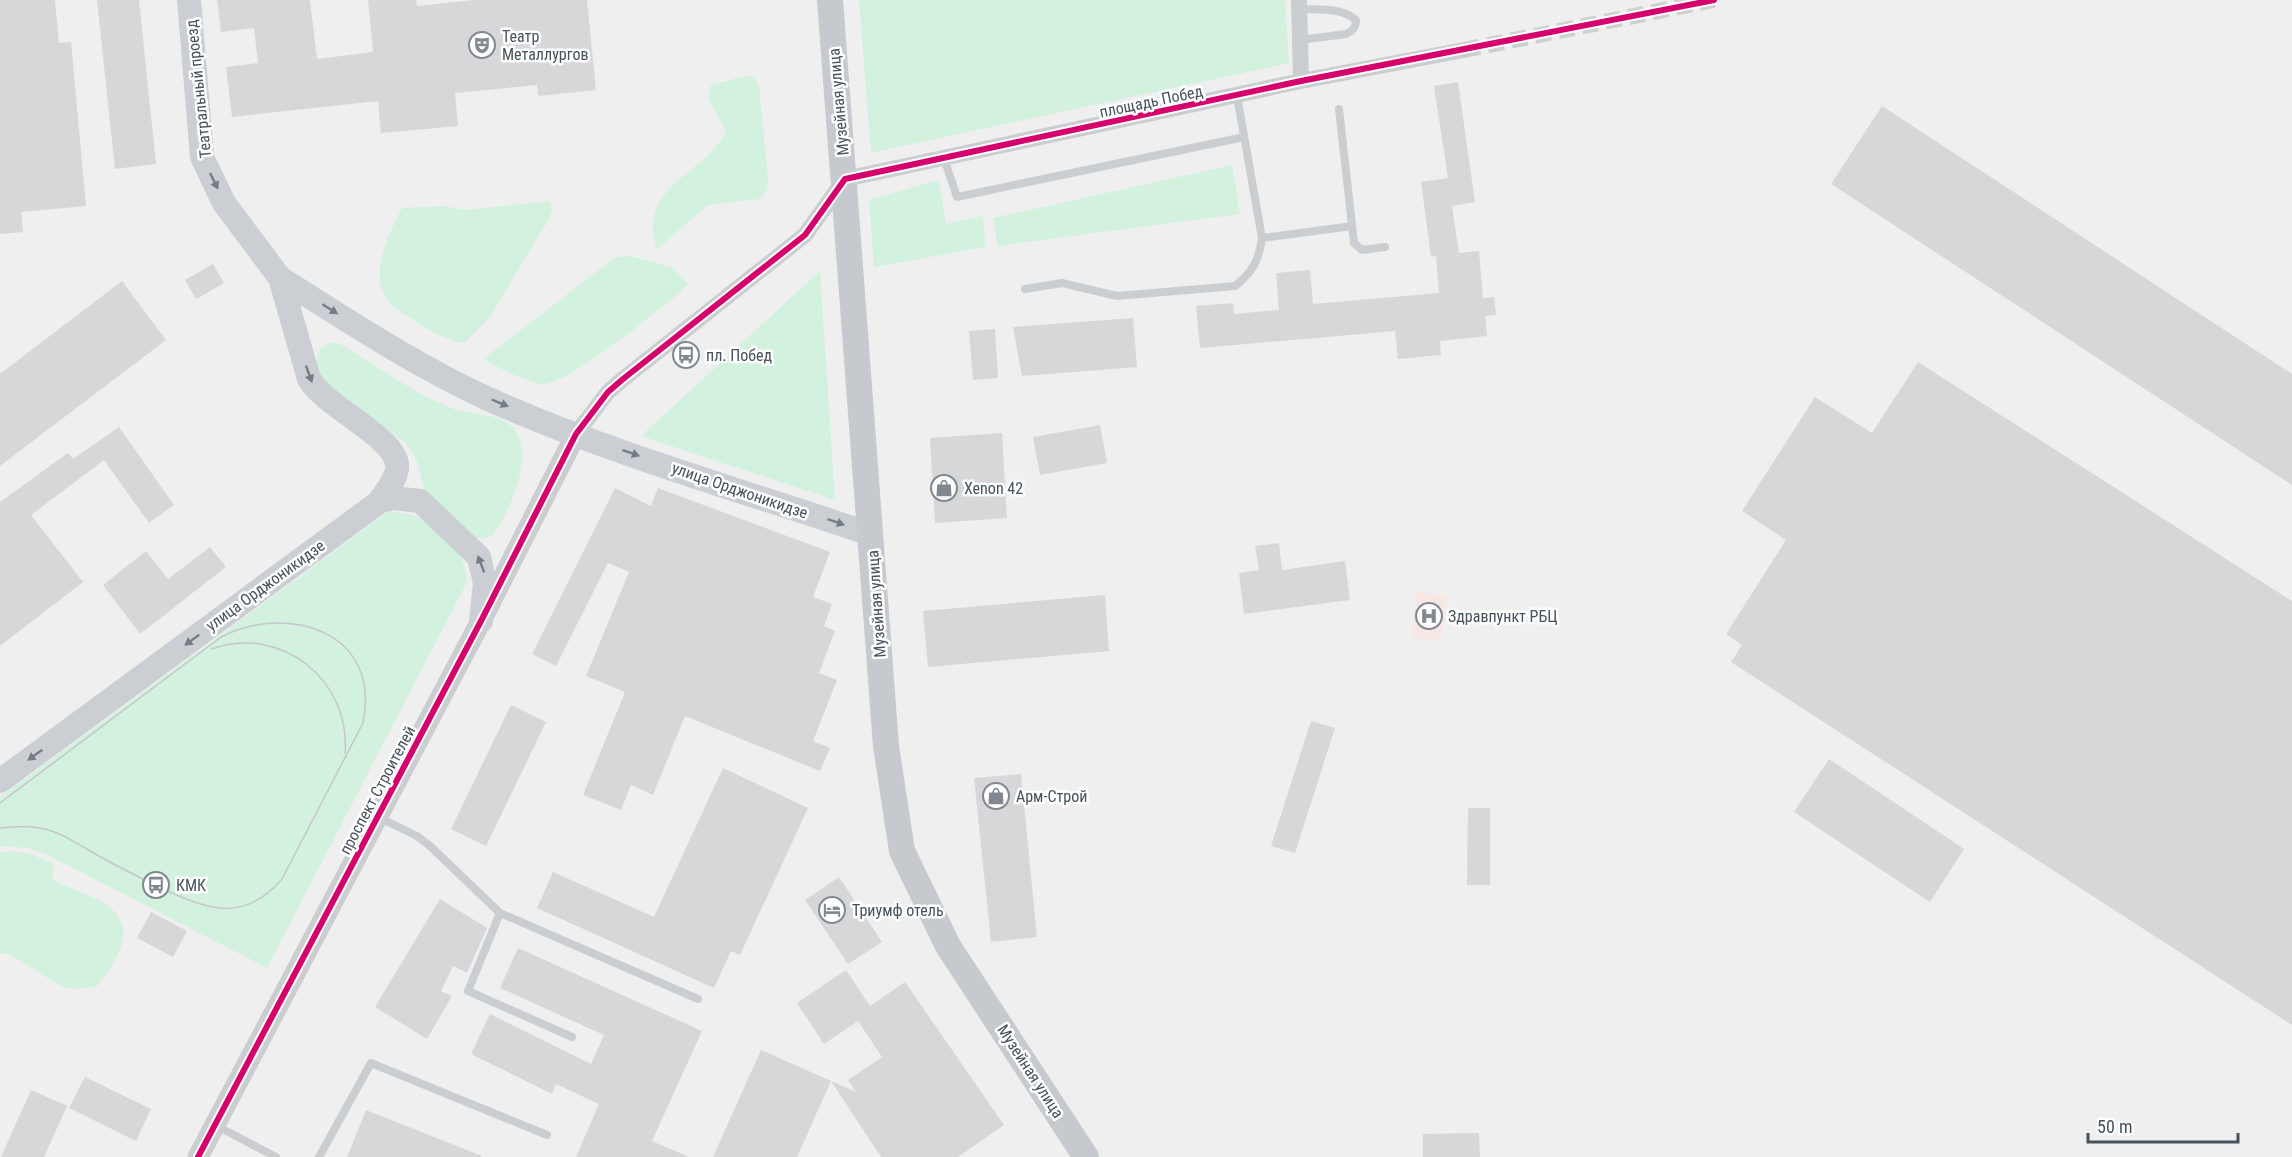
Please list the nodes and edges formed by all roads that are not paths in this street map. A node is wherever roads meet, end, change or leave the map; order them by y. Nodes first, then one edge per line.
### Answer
1 (189, 0) edge
2 (830, 0) edge
3 (1299, 5) edge
4 (1300, 40) junction
5 (1464, 50) tunnel mouth
6 (1301, 81) junction
7 (1237, 96) junction
8 (1339, 109) dead end
9 (1244, 137) junction
10 (944, 158) junction
11 (845, 179) junction
12 (1352, 226) junction
13 (1262, 238) junction
14 (1385, 247) dead end
15 (280, 278) junction
16 (1025, 289) dead end
17 (576, 434) junction
18 (379, 501) junction
19 (870, 534) junction
20 (481, 621) junction
21 (0, 781) edge
22 (378, 817) junction
23 (500, 913) junction
24 (698, 999) dead end
25 (572, 1037) dead end
26 (214, 1125) junction
27 (547, 1135) dead end
28 (198, 1157) edge
29 (276, 1157) edge
30 (319, 1157) edge
31 (1086, 1157) edge

1 -> 15 main road, Театральный проезд
2 - 11 main road, Музейная улица
3 - 4 street
3 - 4 lane
4 - 6 street
5 - 6 street, площадь Побед
6 - 7 street, площадь Побед
7 - 9 lane
7 - 10 street, площадь Побед
8 - 12 lane
9 - 10 lane
9 - 13 lane
10 - 11 street, площадь Побед
11 - 17 street
11 - 19 main road, Музейная улица
12 - 13 lane
12 - 14 lane
13 - 16 lane
15 -> 17 main road, улица Орджоникидзе
15 -> 18 main road, Театральный проезд
17 -> 19 main road, улица Орджоникидзе
17 - 20 street, проспект Строителей
20 -> 18 main road
18 -> 21 main road, улица Орджоникидзе
19 - 31 main road, Музейная улица
20 - 22 street, проспект Строителей
22 - 23 lane
22 - 26 street, проспект Строителей
23 - 24 lane
23 - 25 lane
26 - 28 street, проспект Строителей
26 - 29 lane
27 - 30 lane

